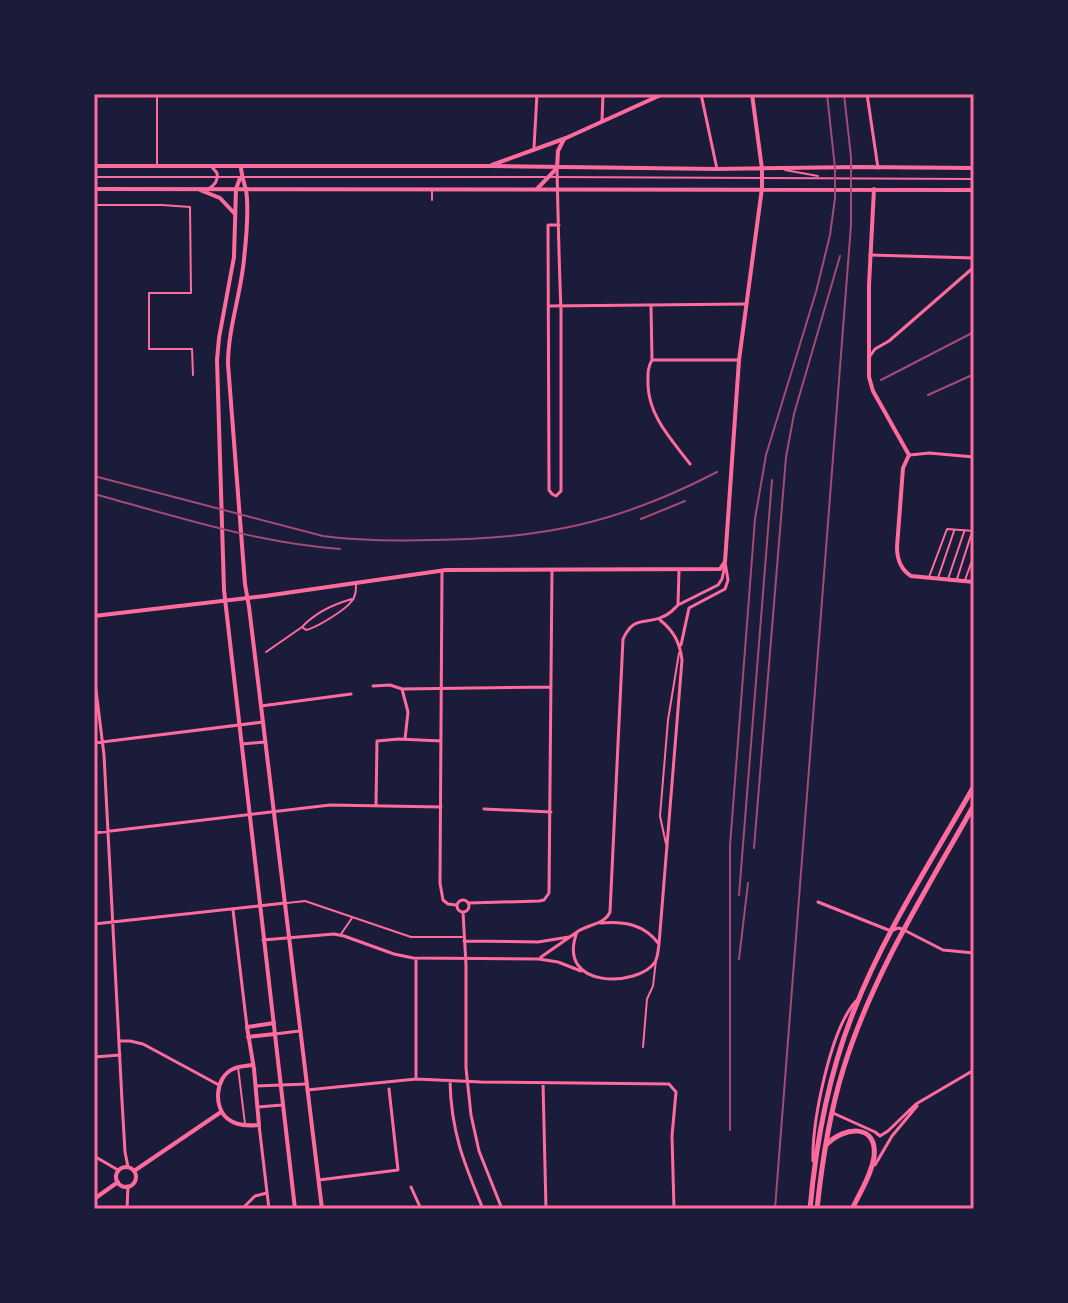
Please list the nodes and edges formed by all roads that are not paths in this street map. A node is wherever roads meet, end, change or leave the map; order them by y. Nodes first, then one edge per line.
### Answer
1 (157, 94) edge
2 (537, 94) edge
3 (603, 94) edge
4 (663, 94) edge
5 (701, 94) edge
6 (752, 94) edge
7 (867, 94) edge
8 (602, 121) junction
9 (566, 138) junction
10 (534, 148) junction
11 (94, 166) edge
12 (157, 166) junction
13 (208, 166) junction
14 (241, 166) junction
15 (490, 166) junction
16 (541, 167) junction
17 (557, 168) junction
18 (878, 168) junction
19 (974, 168) edge
20 (717, 169) junction
21 (762, 169) junction
22 (778, 169) junction
23 (94, 177) edge
24 (218, 177) junction
25 (241, 177) junction
26 (549, 177) junction
27 (557, 177) junction
28 (823, 177) junction
29 (762, 178) junction
30 (974, 179) edge
31 (432, 188) junction
32 (762, 188) junction
33 (94, 189) edge
34 (196, 189) junction
35 (208, 189) junction
36 (236, 189) junction
37 (245, 189) junction
38 (874, 189) junction
39 (536, 190) junction
40 (558, 190) junction
41 (974, 190) edge
42 (432, 200) dead end
43 (94, 205) edge
44 (236, 216) junction
45 (559, 225) junction
46 (870, 255) junction
47 (974, 258) edge
48 (974, 267) edge
49 (745, 304) junction
50 (651, 305) junction
51 (549, 306) junction
52 (560, 306) junction
53 (869, 359) junction
54 (652, 360) junction
55 (739, 360) junction
56 (193, 375) dead end
57 (909, 455) junction
58 (974, 457) edge
59 (690, 464) dead end
60 (955, 530) junction
61 (964, 530) junction
62 (973, 531) edge
63 (974, 555) edge
64 (725, 562) junction
65 (552, 570) junction
66 (679, 570) junction
67 (442, 571) junction
68 (929, 578) junction
69 (938, 579) junction
70 (947, 580) junction
71 (956, 581) junction
72 (965, 581) junction
73 (974, 582) edge
74 (356, 583) junction
75 (247, 598) junction
76 (353, 599) junction
77 (225, 601) junction
78 (678, 605) junction
79 (94, 616) edge
80 (658, 619) junction
81 (302, 627) junction
82 (680, 649) junction
83 (266, 652) dead end
84 (94, 674) edge
85 (373, 686) dead end
86 (551, 687) junction
87 (441, 688) junction
88 (402, 689) junction
89 (351, 694) dead end
90 (261, 706) junction
91 (263, 722) junction
92 (239, 724) junction
93 (405, 739) junction
94 (441, 741) junction
95 (102, 742) junction
96 (265, 742) junction
97 (94, 743) edge
98 (242, 744) junction
99 (974, 786) edge
100 (376, 805) junction
101 (974, 805) edge
102 (441, 807) junction
103 (484, 809) dead end
104 (275, 812) junction
105 (551, 812) junction
106 (250, 815) junction
107 (108, 831) junction
108 (94, 833) edge
109 (667, 849) junction
110 (818, 902) dead end
111 (286, 903) junction
112 (469, 903) junction
113 (456, 905) junction
114 (260, 906) junction
115 (233, 910) junction
116 (463, 912) junction
117 (352, 918) junction
118 (113, 922) junction
119 (600, 923) junction
120 (94, 924) edge
121 (904, 929) junction
122 (891, 931) junction
123 (577, 932) junction
124 (341, 935) junction
125 (290, 937) junction
126 (569, 937) junction
127 (464, 939) junction
128 (263, 940) junction
129 (659, 944) junction
130 (974, 953) edge
131 (465, 958) junction
132 (416, 959) junction
133 (539, 959) junction
134 (657, 959) junction
135 (583, 972) junction
136 (859, 998) junction
137 (274, 1023) junction
138 (247, 1027) junction
139 (301, 1031) junction
140 (275, 1034) junction
141 (248, 1037) junction
142 (119, 1041) junction
143 (643, 1047) dead end
144 (833, 1051) junction
145 (848, 1053) junction
146 (120, 1055) junction
147 (94, 1057) edge
148 (838, 1057) junction
149 (252, 1065) junction
150 (238, 1067) junction
151 (974, 1070) edge
152 (416, 1079) junction
153 (450, 1081) junction
154 (467, 1082) junction
155 (543, 1083) junction
156 (219, 1085) junction
157 (281, 1085) junction
158 (256, 1086) junction
159 (307, 1087) junction
160 (389, 1089) dead end
161 (919, 1103) junction
162 (283, 1105) junction
163 (258, 1107) junction
164 (824, 1110) junction
165 (221, 1112) junction
166 (832, 1112) junction
167 (259, 1125) junction
168 (245, 1126) junction
169 (880, 1136) junction
170 (826, 1146) junction
171 (884, 1148) junction
172 (94, 1156) edge
173 (128, 1167) junction
174 (118, 1170) junction
175 (134, 1171) junction
176 (813, 1175) junction
177 (319, 1180) junction
178 (118, 1182) junction
179 (864, 1184) junction
180 (128, 1186) junction
181 (411, 1187) dead end
182 (267, 1193) junction
183 (94, 1199) edge
184 (127, 1209) edge
185 (242, 1209) edge
186 (269, 1209) edge
187 (295, 1209) edge
188 (322, 1209) edge
189 (421, 1209) edge
190 (483, 1209) edge
191 (502, 1209) edge
192 (546, 1209) edge
193 (674, 1209) edge
194 (810, 1209) edge
195 (817, 1209) edge
196 (852, 1209) edge

1 - 12 street
2 - 10 street
3 - 8 street
4 - 8 main road
5 - 20 street
6 - 21 main road
7 - 18 street
8 - 9 main road
9 - 10 main road
9 - 17 main road
10 - 15 main road
11 - 12 main road
12 - 13 main road
13 - 14 main road
13 - 24 street
14 - 15 main road
14 - 25 main road
15 - 16 main road
16 - 17 main road
16 - 26 street
17 - 20 main road
17 - 26 main road
17 - 27 street
18 - 19 main road
18 - 22 main road
20 - 21 main road
21 - 22 main road
21 - 29 main road
22 - 28 street
23 - 24 street
24 - 25 street
24 - 35 street
25 - 26 street
25 - 36 main road
25 - 37 main road
26 - 27 street
26 - 39 main road
27 - 29 street
27 - 40 street
28 - 29 street
28 - 30 street
29 - 32 main road
31 - 37 main road
31 - 39 main road
31 - 42 street
32 - 38 main road
32 - 40 main road
32 - 49 main road
33 - 34 main road
34 - 35 main road
34 - 44 main road
35 - 36 main road
36 - 37 main road
36 - 44 main road
37 - 75 main road
38 - 41 main road
38 - 46 main road
39 - 40 main road
40 - 45 street
43 - 56 street
44 - 77 main road
45 - 51 street
45 - 52 street
46 - 47 street
46 - 53 main road
48 - 53 street
49 - 50 street
49 - 55 main road
50 - 52 street
50 - 54 street
51 - 52 street
51 - 52 street
53 - 57 main road
54 - 55 street
54 - 59 street
55 - 64 main road
57 - 58 street
57 - 68 main road
60 - 61 street
60 - 68 street
60 - 69 street
61 - 62 street
61 - 70 street
62 - 71 street
63 - 72 street
64 - 66 main road
64 - 78 street
64 - 82 street
65 - 66 main road
65 - 67 main road
65 - 86 street
66 - 78 street
67 - 74 main road
67 - 87 street
68 - 69 main road
69 - 70 main road
70 - 71 main road
71 - 72 main road
72 - 73 main road
74 - 75 main road
74 - 76 street
75 - 77 main road
75 - 90 main road
76 - 81 street
76 - 81 street
77 - 79 main road
77 - 92 main road
78 - 80 street
80 - 82 street
80 - 119 street
81 - 83 street
82 - 109 street
82 - 109 street
84 - 95 street
85 - 88 street
86 - 87 street
86 - 105 street
87 - 88 street
87 - 94 street
88 - 93 street
89 - 90 street
90 - 91 main road
91 - 92 street
91 - 96 main road
92 - 95 street
92 - 98 main road
93 - 94 street
93 - 100 street
94 - 102 street
95 - 97 street
95 - 107 street
96 - 98 street
96 - 104 main road
98 - 106 main road
99 - 122 main road
100 - 102 street
100 - 104 street
101 - 121 main road
102 - 113 street
103 - 105 street
104 - 106 street
104 - 111 main road
105 - 112 street
106 - 107 street
106 - 114 main road
107 - 108 street
107 - 118 street
109 - 129 street
110 - 122 street
111 - 114 street
111 - 117 street
111 - 125 main road
112 - 113 street
112 - 116 street
113 - 116 street
114 - 115 street
114 - 128 main road
115 - 118 street
115 - 138 street
116 - 127 street
117 - 124 street
117 - 127 street
118 - 120 street
118 - 142 street
119 - 123 street
119 - 129 street
121 - 122 street
121 - 130 street
121 - 145 main road
122 - 136 main road
123 - 126 street
123 - 135 street
124 - 125 street
124 - 132 street
125 - 128 street
125 - 139 main road
126 - 127 street
126 - 133 street
127 - 131 street
128 - 137 main road
129 - 134 street
131 - 132 street
131 - 133 street
131 - 154 street
132 - 152 street
133 - 135 street
134 - 135 street
134 - 143 street
136 - 144 street
136 - 148 main road
137 - 138 main road
137 - 140 main road
138 - 141 main road
139 - 140 street
139 - 159 main road
140 - 141 main road
140 - 157 main road
141 - 149 main road
142 - 146 street
142 - 156 street
144 - 148 street
144 - 176 street
145 - 148 street
145 - 166 main road
146 - 147 street
146 - 173 street
148 - 164 main road
149 - 150 main road
149 - 158 main road
150 - 156 main road
150 - 168 street
151 - 161 street
152 - 153 street
152 - 159 street
153 - 154 street
153 - 190 street
154 - 155 street
154 - 191 street
155 - 192 street
155 - 193 street
156 - 165 main road
157 - 158 street
157 - 159 street
157 - 162 main road
158 - 163 main road
159 - 177 main road
160 - 177 street
161 - 169 street
161 - 171 street
162 - 163 street
162 - 187 main road
163 - 167 main road
164 - 166 street
164 - 176 main road
165 - 168 main road
165 - 175 main road
166 - 169 street
166 - 170 main road
167 - 168 main road
167 - 182 street
169 - 171 street
170 - 179 main road
170 - 195 main road
171 - 179 street
172 - 174 street
173 - 174 main road
173 - 175 main road
174 - 178 main road
175 - 180 main road
176 - 194 main road
177 - 188 main road
178 - 180 main road
178 - 183 main road
179 - 196 main road
180 - 184 street
181 - 189 street
182 - 185 street
182 - 186 street

